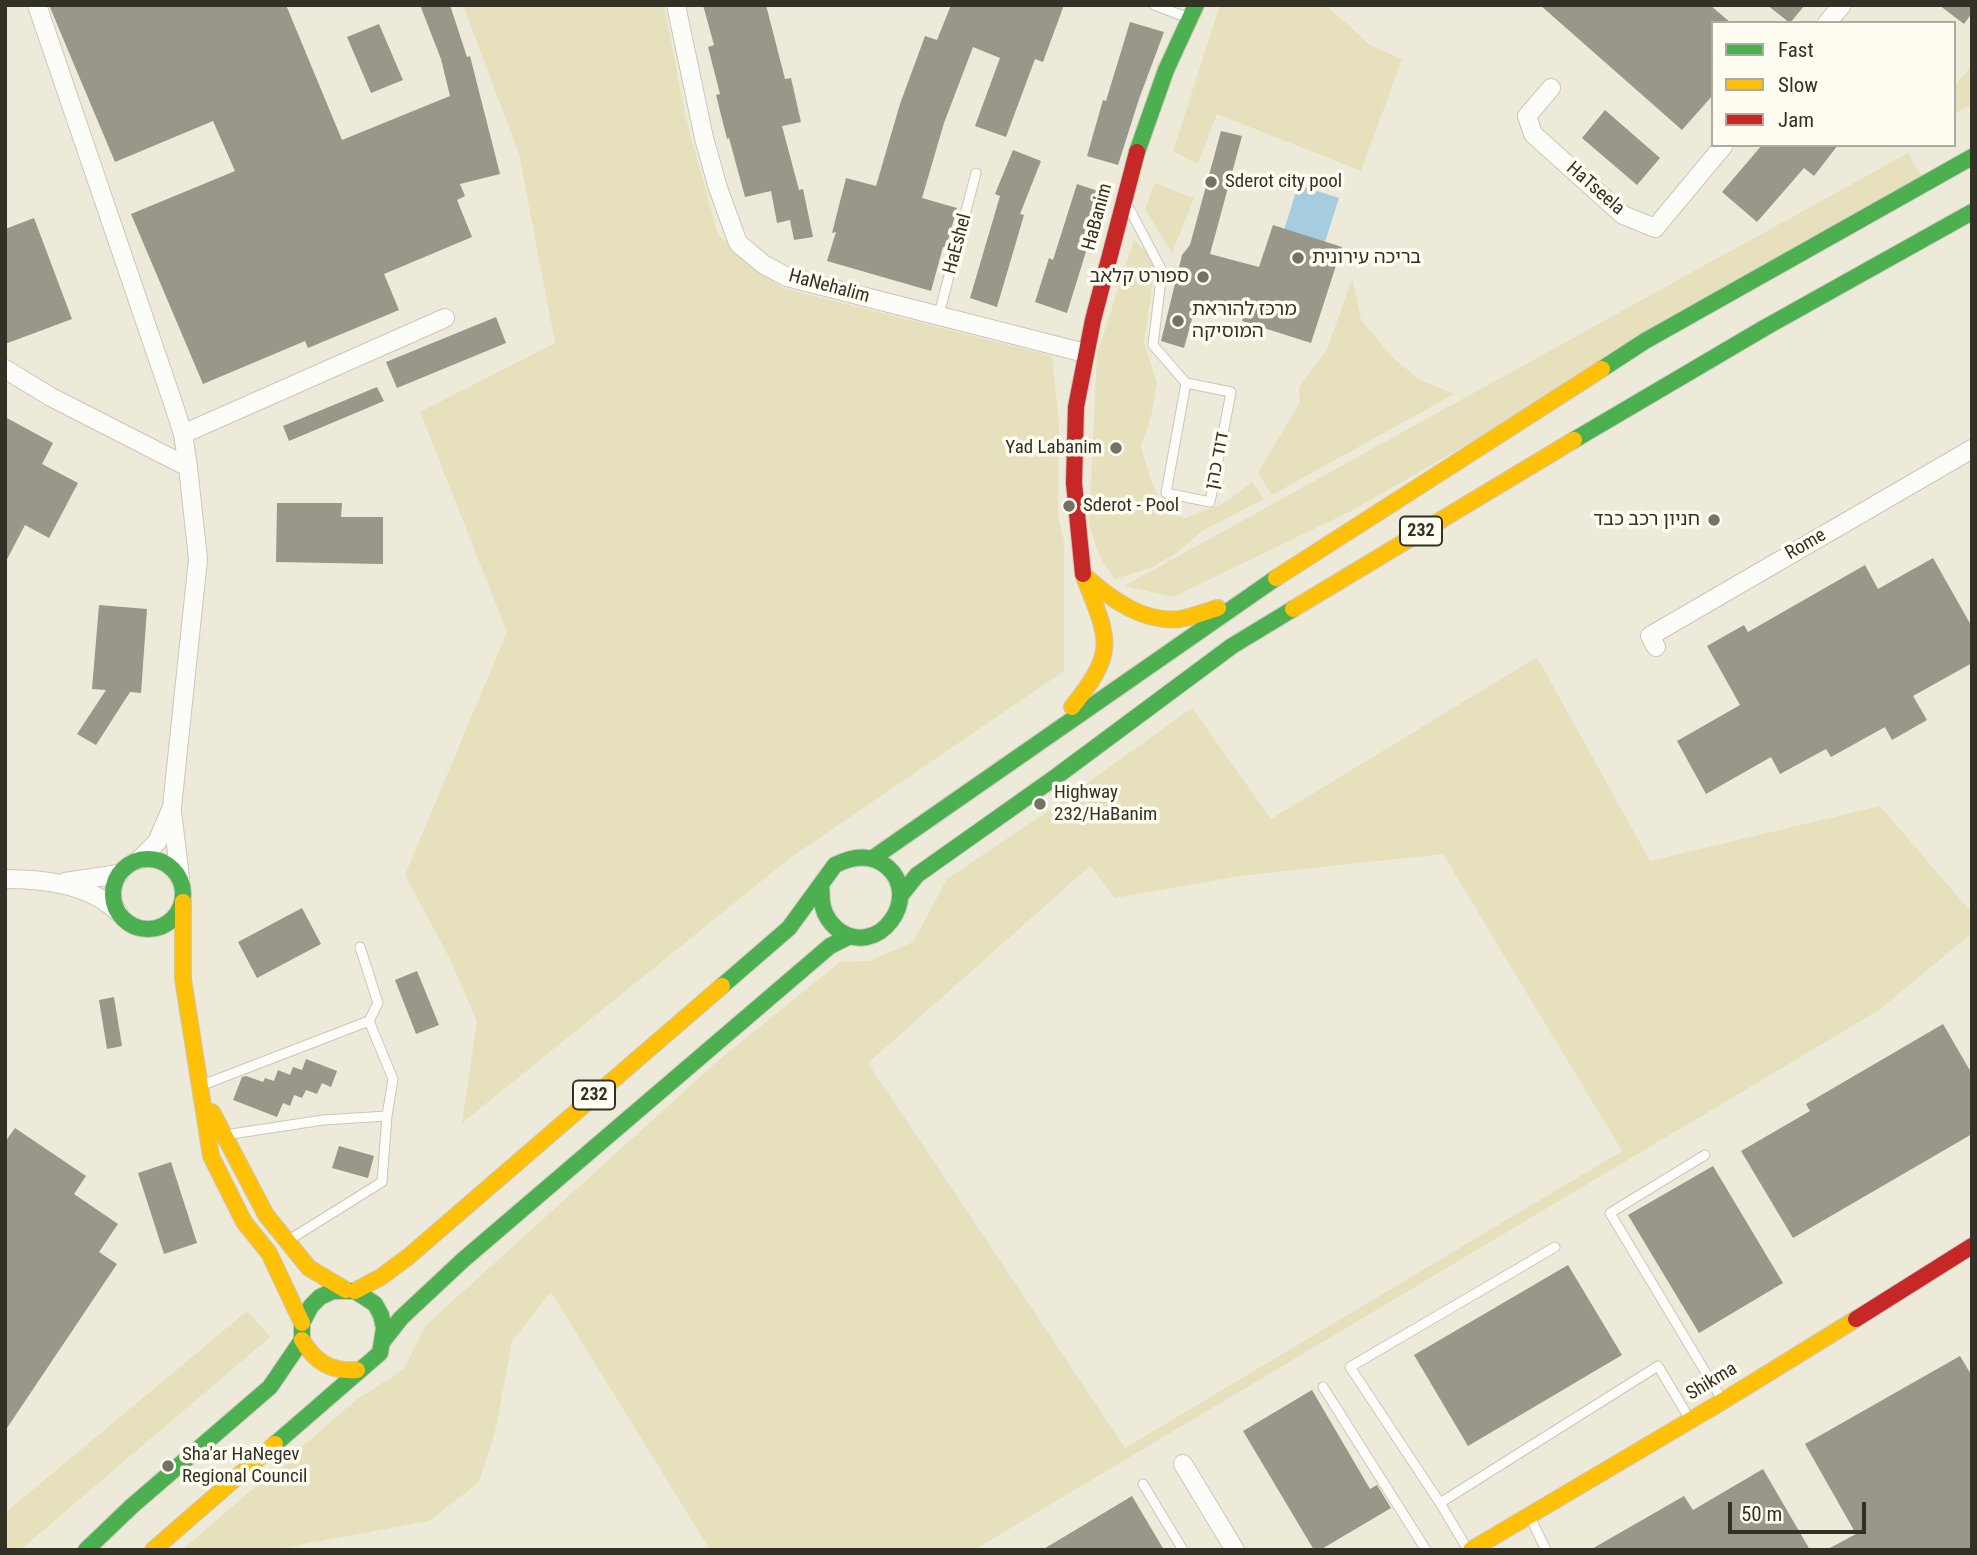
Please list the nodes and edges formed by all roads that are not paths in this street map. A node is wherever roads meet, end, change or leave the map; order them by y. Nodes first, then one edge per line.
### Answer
1 (37, 5) edge
2 (676, 5) edge
3 (1154, 5) edge
4 (1842, 5) edge
5 (1193, 12) edge
6 (1829, 21) edge
7 (1551, 88) dead end
8 (1722, 147) edge
9 (1972, 157) edge
10 (976, 173) dead end
11 (1124, 198) junction
12 (1972, 212) edge
13 (939, 314) junction
14 (445, 318) dead end
15 (1085, 353) junction
16 (5, 369) edge
17 (1186, 383) junction
18 (183, 434) junction
19 (1972, 449) edge
20 (188, 467) junction
21 (1083, 574) junction
22 (1240, 601) junction
23 (1656, 646) dead end
24 (1047, 736) junction
25 (172, 807) junction
26 (873, 858) junction
27 (139, 860) junction
28 (119, 874) junction
29 (7, 877) edge
30 (180, 878) junction
31 (58, 884) junction
32 (821, 885) junction
33 (901, 895) junction
34 (183, 902) junction
35 (118, 912) junction
36 (142, 929) junction
37 (850, 936) junction
38 (360, 947) dead end
39 (183, 979) junction
40 (369, 1021) junction
41 (199, 1086) junction
42 (387, 1116) junction
43 (216, 1137) junction
44 (1705, 1155) dead end
45 (287, 1241) junction
46 (1972, 1246) edge
47 (1555, 1247) dead end
48 (269, 1253) junction
49 (351, 1290) junction
50 (302, 1331) junction
51 (383, 1341) junction
52 (357, 1370) junction
53 (1323, 1387) dead end
54 (1723, 1401) junction
55 (1690, 1419) junction
56 (1183, 1464) dead end
57 (1143, 1484) dead end
58 (1440, 1503) junction
59 (1529, 1516) junction
60 (86, 1550) edge
61 (153, 1550) edge
62 (1183, 1550) edge
63 (1235, 1550) edge
64 (1426, 1550) edge
65 (1469, 1550) edge
66 (1546, 1550) edge

1 - 18 street
2 - 13 street, HaNehalim
3 - 5 lane
4 - 6 street
5 - 11 main road, HaBanim
7 - 8 street, HaTseela
9 - 22 main road, 232
10 - 13 lane, HaEshel
11 - 15 main road, HaBanim
11 - 17 lane
12 - 33 main road, 232
13 - 15 street, HaNehalim
14 - 18 street
15 - 21 main road, HaBanim
16 - 20 street
17 - 17 lane, דוד כהן
18 - 20 street
19 - 23 street, Rome
20 - 25 street
21 - 22 main road
21 - 24 main road, HaBanim
22 - 24 main road, 232
24 - 26 main road, 232
25 - 27 street
25 - 30 street
26 - 32 main road
26 - 33 main road
27 - 28 main road
27 - 30 main road
28 - 31 street
28 - 35 main road
29 - 31 street
30 - 34 main road
31 - 35 street
32 - 37 main road
32 - 49 main road, 232
33 - 37 main road
34 - 36 main road
34 - 39 main road
35 - 36 main road
36 - 39 main road
37 - 51 main road, 232
38 - 40 lane
39 - 41 main road
40 - 41 lane
40 - 42 lane
41 - 43 main road
42 - 43 lane
42 - 45 lane
43 - 45 main road
43 - 48 main road
44 - 54 lane
45 - 48 lane
45 - 49 main road
46 - 54 main road, Shikma
47 - 58 lane
48 - 50 main road
49 - 50 main road, 232
49 - 51 main road
50 - 52 main road
50 - 60 main road, 232
51 - 52 main road, 232
52 - 61 main road, 232
53 - 64 lane
54 - 55 main road, Shikma
55 - 58 lane
55 - 59 main road, Shikma
56 - 63 street
57 - 62 lane
58 - 65 lane
59 - 65 main road, Shikma
59 - 66 lane

